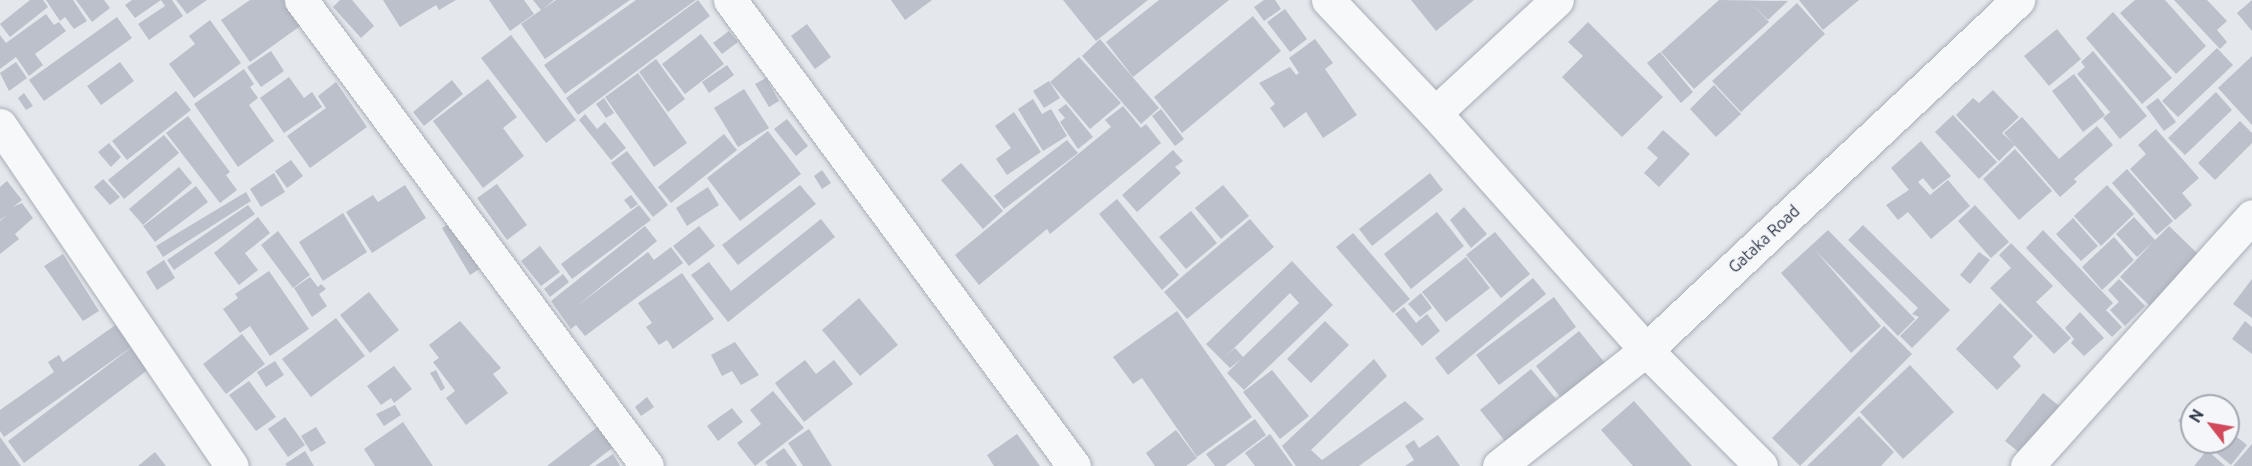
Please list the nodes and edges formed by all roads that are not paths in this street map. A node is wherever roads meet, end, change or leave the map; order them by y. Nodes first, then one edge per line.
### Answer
1 (301, 0) edge
2 (730, 0) edge
3 (1328, 0) edge
4 (1557, 0) edge
5 (2018, 0) edge
6 (1435, 113) junction
7 (0, 125) edge
8 (2252, 216) edge
9 (1646, 350) junction
10 (232, 466) edge
11 (648, 466) edge
12 (1074, 466) edge
13 (1499, 466) edge
14 (1761, 466) edge
15 (2027, 466) edge

1 - 11 street
2 - 12 street
3 - 6 street
4 - 6 street
5 - 9 street, Gataka Road
6 - 9 street
7 - 10 street
8 - 15 street
9 - 13 street, Gataka Road
9 - 14 street

